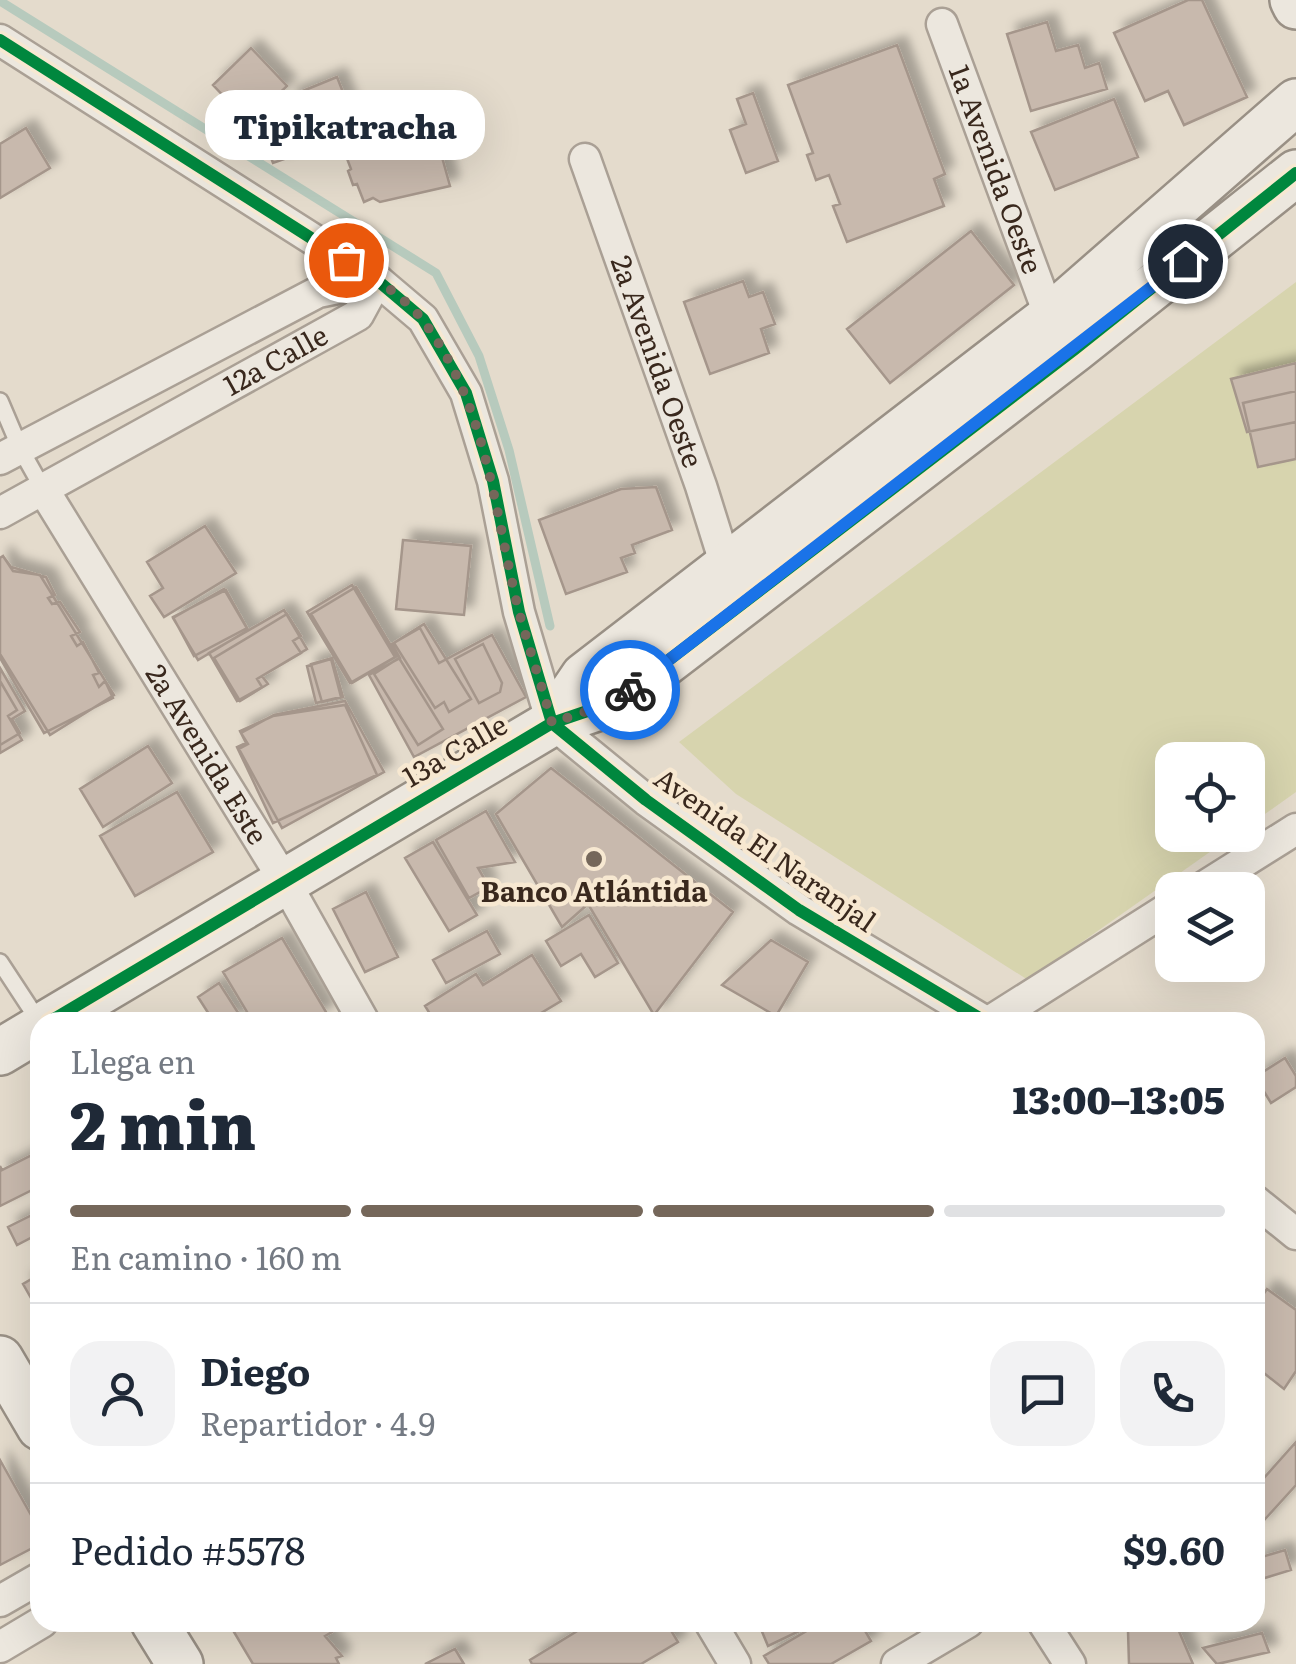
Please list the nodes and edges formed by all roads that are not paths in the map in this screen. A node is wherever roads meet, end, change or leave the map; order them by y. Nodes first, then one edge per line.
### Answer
1 (942, 24) dead end
2 (0, 40) edge
3 (1296, 102) edge
4 (585, 159) dead end
5 (1296, 172) edge
6 (377, 280) junction
7 (1062, 333) junction
8 (0, 401) edge
9 (10, 453) edge
10 (43, 490) junction
11 (0, 514) edge
12 (739, 581) junction
13 (552, 723) junction
14 (1296, 828) edge
15 (1226, 872) edge
16 (284, 880) junction
17 (1155, 917) edge
18 (0, 962) edge
19 (31, 1012) edge
20 (66, 1012) edge
21 (358, 1012) edge
22 (970, 1012) edge
23 (1003, 1012) edge
24 (30, 1032) edge
25 (0, 1052) edge
26 (1265, 1209) edge
27 (1296, 1234) edge
28 (0, 1359) edge
29 (30, 1411) edge
30 (30, 1584) edge
31 (0, 1601) edge
32 (30, 1629) edge
33 (160, 1632) edge
34 (716, 1632) edge
35 (951, 1632) edge
36 (1049, 1632) edge
37 (0, 1647) edge
38 (180, 1664) edge
39 (734, 1664) edge
40 (897, 1664) edge
41 (1070, 1664) edge

1 - 7 street, 1a Avenida Oeste
2 - 6 street
3 - 7 street, 13a Calle
4 - 12 street, 2a Avenida Oeste
5 - 7 street, 13a Calle
6 - 9 street, 12a Calle
6 - 10 street, 12a Calle
6 - 13 street
7 - 12 street, 13a Calle
8 - 9 lane
9 - 10 lane
10 - 11 street, 12a Calle
10 - 16 street, 2a Avenida Este
12 - 13 street, 13a Calle
13 - 16 street, 13a Calle
13 - 22 street, Avenida El Naranjal
14 - 15 street
16 - 20 street, 13a Calle
16 - 21 street, 2a Avenida Este
17 - 23 street
18 - 19 lane
24 - 25 street
26 - 27 street
28 - 29 street
30 - 31 street
32 - 37 street
33 - 38 street
34 - 39 street
35 - 40 street
36 - 41 street

